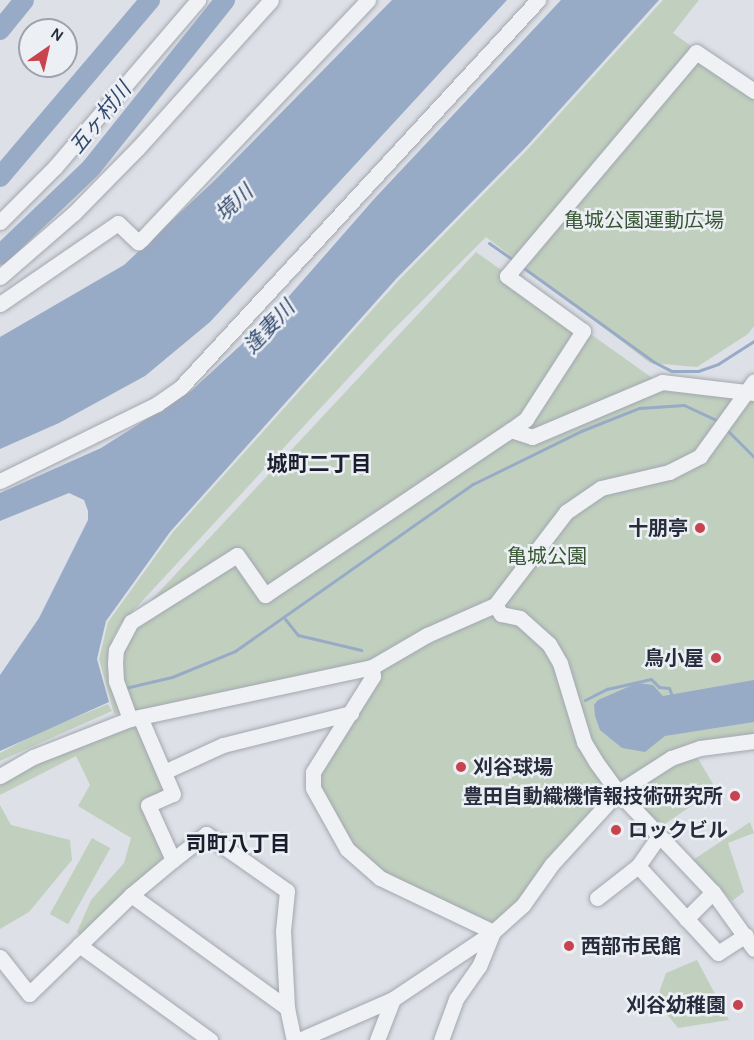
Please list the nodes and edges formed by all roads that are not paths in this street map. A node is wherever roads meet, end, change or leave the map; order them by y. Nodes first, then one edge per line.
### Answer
1 (198, 0) edge
2 (271, 0) edge
3 (368, 0) edge
4 (538, 0) edge
5 (754, 91) edge
6 (0, 222) edge
7 (0, 277) edge
8 (0, 304) edge
9 (754, 381) edge
10 (750, 394) edge
11 (511, 430) junction
12 (0, 481) edge
13 (495, 605) junction
14 (372, 667) junction
15 (351, 713) junction
16 (135, 718) junction
17 (754, 741) edge
18 (164, 772) junction
19 (0, 776) edge
20 (618, 792) junction
21 (659, 836) junction
22 (173, 860) junction
23 (638, 866) junction
24 (713, 892) junction
25 (131, 895) junction
26 (597, 898) dead end
27 (686, 919) junction
28 (494, 932) junction
29 (746, 934) junction
30 (79, 945) junction
31 (754, 949) edge
32 (0, 957) edge
33 (393, 999) junction
34 (287, 1008) junction
35 (210, 1040) edge
36 (294, 1040) edge
37 (299, 1040) edge
38 (377, 1040) edge
39 (441, 1040) edge
40 (446, 1040) edge

1 - 6 street
2 - 7 street
3 - 8 street
4 - 12 street
5 - 11 street
9 - 10 street
10 - 11 street
10 - 13 street
11 - 16 street
13 - 14 street
13 - 20 street
14 - 15 street
14 - 16 street
15 - 18 street
15 - 28 street
16 - 18 street
16 - 19 street
17 - 20 street
18 - 22 street
20 - 21 street
20 - 28 street
21 - 23 street
21 - 24 street
22 - 25 street
22 - 34 street
23 - 26 street
23 - 27 street
24 - 27 street
24 - 29 street
25 - 30 street
25 - 34 street
27 - 29 street
28 - 33 street
28 - 39 street
29 - 31 street
30 - 32 street
30 - 35 street
33 - 37 street
33 - 38 street
34 - 36 street
39 - 40 street

